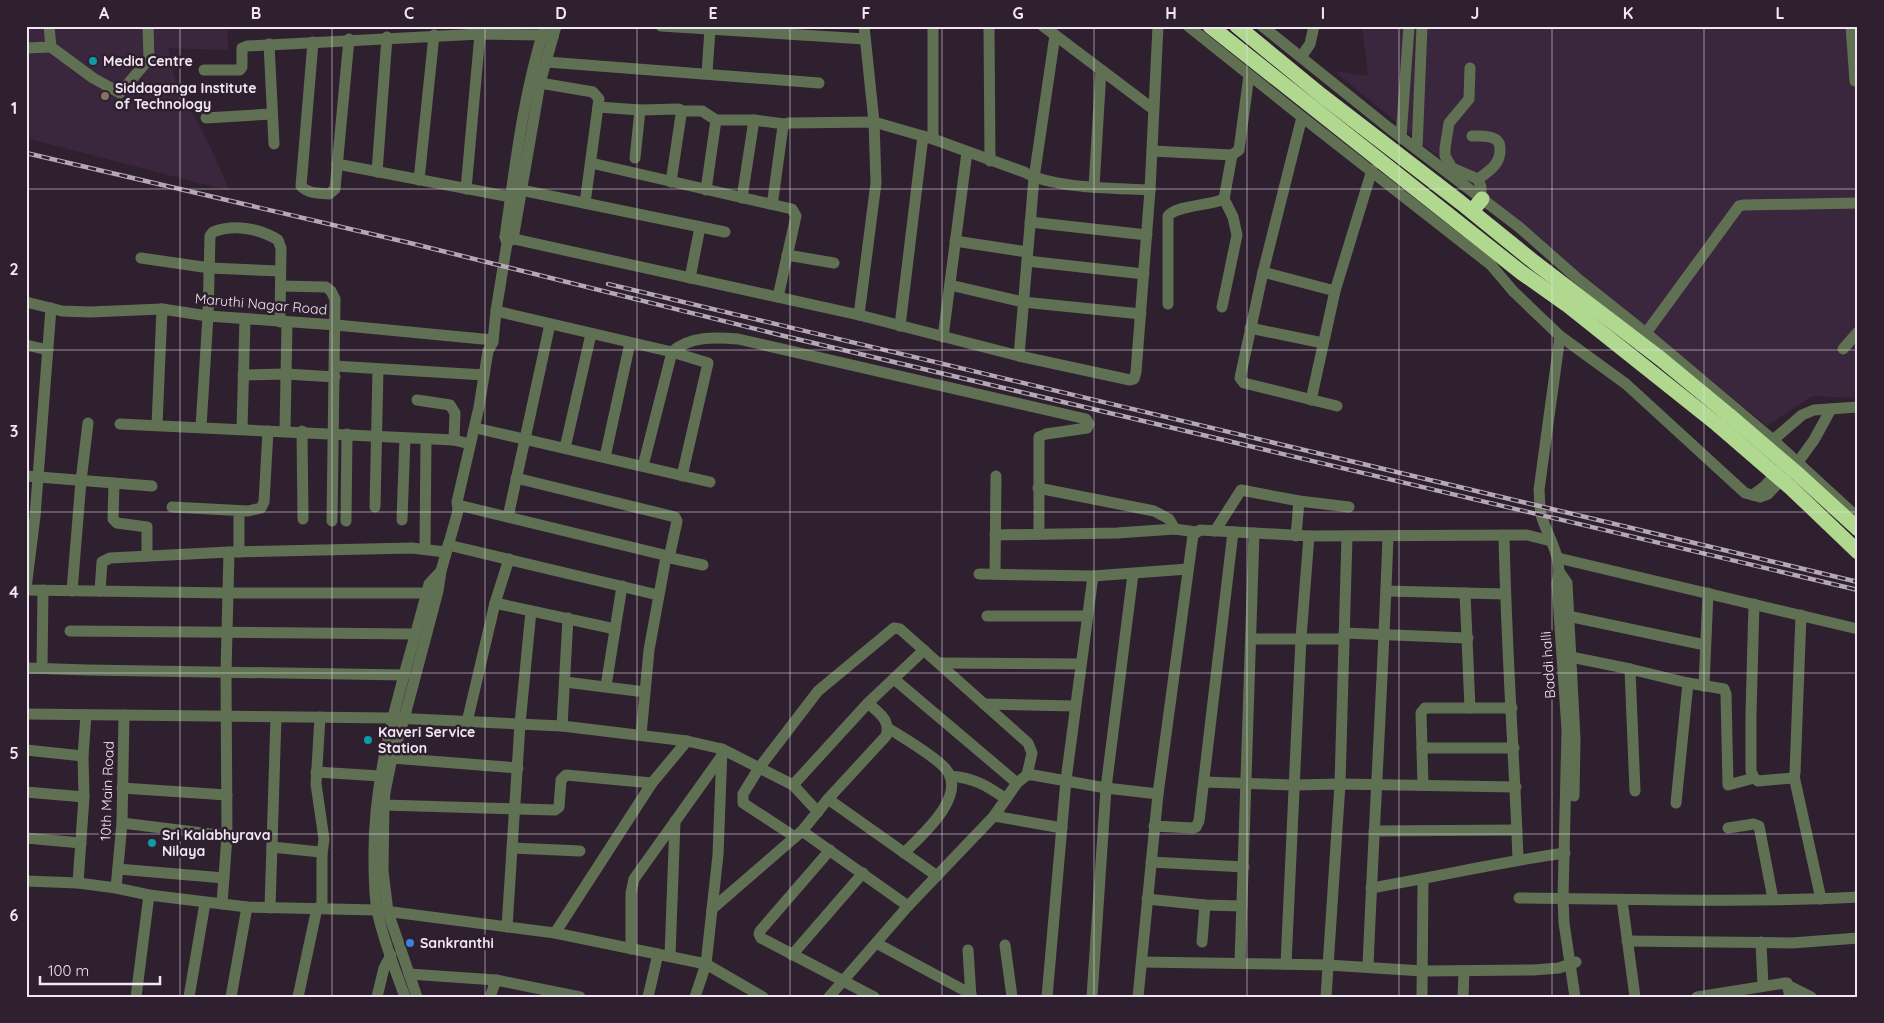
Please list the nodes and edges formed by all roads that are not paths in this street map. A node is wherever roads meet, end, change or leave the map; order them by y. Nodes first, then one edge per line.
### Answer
1 (49, 26) edge
2 (148, 26) edge
3 (661, 26) edge
4 (864, 26) edge
5 (932, 26) edge
6 (989, 26) edge
7 (1043, 26) edge
8 (1158, 26) edge
9 (1188, 26) edge
10 (1210, 26) edge
11 (1237, 26) edge
12 (1262, 26) edge
13 (1270, 26) edge
14 (1314, 26) edge
15 (1409, 26) edge
16 (1422, 26) edge
17 (1851, 26) edge
18 (710, 29) junction
19 (549, 31) edge
20 (480, 34) junction
21 (434, 35) junction
22 (1055, 35) junction
23 (387, 37) junction
24 (865, 39) junction
25 (349, 40) junction
26 (313, 42) junction
27 (269, 44) junction
28 (1292, 44) dead end
29 (51, 47) junction
30 (26, 48) edge
31 (1302, 57) junction
32 (547, 62) junction
33 (1470, 68) dead end
34 (204, 70) dead end
35 (1102, 70) junction
36 (707, 74) junction
37 (1248, 75) junction
38 (1855, 80) dead end
39 (540, 83) junction
40 (819, 83) dead end
41 (598, 107) junction
42 (1154, 109) junction
43 (640, 110) junction
44 (680, 111) junction
45 (272, 114) junction
46 (1302, 117) junction
47 (206, 118) dead end
48 (716, 120) junction
49 (754, 120) junction
50 (874, 122) junction
51 (784, 124) junction
52 (1472, 136) dead end
53 (928, 137) junction
54 (1401, 137) junction
55 (274, 144) dead end
56 (1417, 149) junction
57 (1152, 151) junction
58 (967, 152) junction
59 (1232, 155) junction
60 (634, 158) dead end
61 (990, 161) junction
62 (591, 163) junction
63 (337, 164) junction
64 (1372, 170) junction
65 (377, 172) junction
66 (1034, 178) junction
67 (419, 180) junction
68 (1478, 180) junction
69 (671, 182) junction
70 (1094, 187) junction
71 (466, 188) junction
72 (521, 190) junction
73 (706, 190) junction
74 (1150, 190) junction
75 (511, 197) junction
76 (742, 198) junction
77 (1482, 198) junction
78 (1224, 199) junction
79 (585, 203) junction
80 (1858, 203) edge
81 (770, 204) junction
82 (1472, 212) junction
83 (1030, 222) junction
84 (700, 227) junction
85 (726, 232) dead end
86 (1147, 235) junction
87 (508, 240) junction
88 (955, 241) junction
89 (788, 255) junction
90 (1027, 257) junction
91 (141, 258) dead end
92 (834, 263) dead end
93 (210, 268) junction
94 (280, 271) junction
95 (1263, 272) junction
96 (1144, 274) junction
97 (690, 278) junction
98 (950, 285) junction
99 (280, 286) junction
100 (1335, 291) junction
101 (778, 297) junction
102 (26, 302) edge
103 (1023, 302) junction
104 (1168, 304) dead end
105 (1222, 307) dead end
106 (52, 308) junction
107 (162, 310) junction
108 (496, 311) junction
109 (1141, 314) junction
110 (859, 315) junction
111 (208, 316) junction
112 (245, 319) junction
113 (283, 322) junction
114 (550, 324) junction
115 (336, 325) junction
116 (900, 326) junction
117 (1250, 328) junction
118 (1858, 332) edge
119 (1646, 333) junction
120 (591, 334) junction
121 (1560, 336) junction
122 (943, 337) junction
123 (493, 341) junction
124 (630, 343) junction
125 (1323, 343) junction
126 (26, 345) edge
127 (1843, 349) dead end
128 (48, 350) junction
129 (672, 352) junction
130 (1019, 356) junction
131 (378, 368) junction
132 (335, 372) junction
133 (286, 374) junction
134 (243, 375) junction
135 (484, 375) junction
136 (417, 400) dead end
137 (1311, 400) junction
138 (1338, 406) dead end
139 (1858, 407) edge
140 (1831, 409) junction
141 (1724, 421) junction
142 (88, 423) dead end
143 (120, 424) dead end
144 (156, 425) junction
145 (201, 428) junction
146 (242, 429) junction
147 (480, 429) junction
148 (268, 431) junction
149 (284, 431) junction
150 (302, 432) junction
151 (333, 433) junction
152 (347, 434) junction
153 (376, 436) junction
154 (405, 438) junction
155 (524, 438) junction
156 (426, 439) junction
157 (454, 440) junction
158 (1773, 440) junction
159 (470, 444) junction
160 (565, 448) junction
161 (604, 457) junction
162 (1795, 459) junction
163 (643, 466) junction
164 (32, 476) edge
165 (682, 476) junction
166 (996, 476) dead end
167 (516, 478) junction
168 (81, 480) junction
169 (710, 482) dead end
170 (114, 483) junction
171 (152, 486) dead end
172 (1038, 488) junction
173 (1299, 501) junction
174 (375, 507) dead end
175 (172, 508) dead end
176 (460, 508) junction
177 (1349, 508) dead end
178 (239, 510) junction
179 (31, 516) edge
180 (508, 517) junction
181 (1858, 518) edge
182 (303, 519) dead end
183 (402, 520) dead end
184 (1543, 520) junction
185 (332, 521) dead end
186 (346, 521) dead end
187 (1175, 529) junction
188 (1858, 529) edge
189 (1215, 531) junction
190 (1196, 532) junction
191 (1233, 532) junction
192 (1254, 533) junction
193 (1039, 534) junction
194 (995, 535) junction
195 (1504, 535) junction
196 (1527, 535) junction
197 (1296, 536) junction
198 (1308, 536) junction
199 (1347, 536) junction
200 (1388, 536) junction
201 (1551, 542) junction
202 (425, 548) junction
203 (446, 548) junction
204 (234, 552) junction
205 (1858, 552) edge
206 (147, 556) junction
207 (668, 558) junction
208 (1558, 558) junction
209 (509, 559) junction
210 (703, 565) dead end
211 (1188, 569) junction
212 (440, 571) junction
213 (1560, 573) junction
214 (979, 574) dead end
215 (995, 574) junction
216 (1133, 574) junction
217 (1093, 576) junction
218 (622, 586) junction
219 (26, 589) edge
220 (43, 590) junction
221 (72, 591) junction
222 (100, 591) junction
223 (1386, 591) junction
224 (228, 593) junction
225 (427, 593) junction
226 (1466, 593) junction
227 (1505, 594) junction
228 (1708, 594) junction
229 (658, 595) junction
230 (495, 603) junction
231 (1754, 604) junction
232 (532, 611) junction
233 (1801, 615) junction
234 (987, 616) dead end
235 (1087, 616) junction
236 (1568, 616) junction
237 (568, 618) junction
238 (615, 629) junction
239 (1858, 630) edge
240 (70, 631) dead end
241 (226, 633) junction
242 (416, 634) junction
243 (1385, 635) junction
244 (1343, 636) junction
245 (1301, 638) junction
246 (1468, 638) junction
247 (1251, 639) junction
248 (1705, 645) junction
249 (924, 650) junction
250 (1571, 658) junction
251 (938, 663) junction
252 (1080, 664) junction
253 (26, 668) edge
254 (42, 668) junction
255 (1630, 669) junction
256 (226, 672) junction
257 (405, 675) junction
258 (894, 679) junction
259 (565, 682) junction
260 (1688, 683) junction
261 (606, 686) junction
262 (1704, 686) junction
263 (645, 692) junction
264 (868, 703) junction
265 (984, 704) junction
266 (1075, 706) junction
267 (1470, 708) junction
268 (1512, 708) junction
269 (26, 714) edge
270 (86, 714) junction
271 (124, 715) junction
272 (226, 717) junction
273 (276, 717) junction
274 (320, 717) junction
275 (399, 719) junction
276 (467, 722) junction
277 (520, 724) junction
278 (562, 726) junction
279 (888, 728) junction
280 (641, 735) junction
281 (686, 740) junction
282 (1422, 748) junction
283 (1514, 748) junction
284 (26, 750) edge
285 (721, 753) junction
286 (83, 756) junction
287 (392, 758) junction
288 (518, 768) junction
289 (760, 768) junction
290 (316, 772) junction
291 (380, 776) junction
292 (950, 776) junction
293 (1027, 776) junction
294 (1794, 776) junction
295 (1754, 778) junction
296 (1066, 780) junction
297 (1204, 782) junction
298 (652, 783) junction
299 (1017, 783) junction
300 (1340, 784) junction
301 (793, 785) junction
302 (1246, 785) junction
303 (1376, 785) junction
304 (1423, 785) junction
305 (1295, 786) junction
306 (1516, 787) junction
307 (122, 788) junction
308 (1106, 788) junction
309 (1635, 791) dead end
310 (26, 792) edge
311 (1158, 794) junction
312 (226, 795) junction
313 (84, 797) junction
314 (828, 799) junction
315 (1006, 799) junction
316 (1676, 803) dead end
317 (384, 805) junction
318 (514, 809) junction
319 (818, 812) junction
320 (994, 816) junction
321 (675, 821) junction
322 (122, 823) junction
323 (1154, 826) junction
324 (1062, 828) junction
325 (1728, 828) dead end
326 (1517, 830) junction
327 (1374, 832) junction
328 (799, 834) junction
329 (227, 836) junction
330 (26, 838) edge
331 (81, 843) junction
332 (272, 847) junction
333 (512, 848) junction
334 (830, 850) junction
335 (580, 851) dead end
336 (904, 853) junction
337 (1565, 853) junction
338 (322, 854) junction
339 (1518, 860) junction
340 (1151, 862) junction
341 (1244, 867) junction
342 (118, 869) junction
343 (863, 873) junction
344 (937, 876) junction
345 (224, 878) junction
346 (1423, 879) junction
347 (26, 881) edge
348 (78, 883) junction
349 (116, 888) junction
350 (1371, 888) junction
351 (148, 895) junction
352 (1858, 896) edge
353 (1519, 898) dead end
354 (1567, 898) junction
355 (1821, 898) junction
356 (1147, 899) junction
357 (1772, 899) junction
358 (1622, 900) junction
359 (205, 903) junction
360 (222, 904) junction
361 (1205, 905) junction
362 (908, 906) junction
363 (1242, 906) junction
364 (247, 907) junction
365 (270, 908) junction
366 (320, 908) junction
367 (712, 909) junction
368 (382, 911) junction
369 (507, 928) junction
370 (555, 933) junction
371 (1858, 938) edge
372 (1627, 941) junction
373 (1202, 942) dead end
374 (1761, 942) junction
375 (876, 943) junction
376 (1005, 945) dead end
377 (631, 949) junction
378 (968, 950) dead end
379 (391, 955) junction
380 (664, 955) junction
381 (792, 955) junction
382 (1142, 962) junction
383 (1573, 963) junction
384 (706, 964) junction
385 (1240, 964) junction
386 (1286, 964) junction
387 (1328, 965) junction
388 (1368, 966) junction
389 (1423, 971) junction
390 (1464, 971) junction
391 (409, 974) junction
392 (496, 980) junction
393 (842, 980) junction
394 (1762, 986) junction
395 (1789, 991) edge
396 (558, 994) edge
397 (971, 995) edge
398 (136, 997) edge
399 (190, 997) edge
400 (231, 997) edge
401 (298, 997) edge
402 (377, 997) edge
403 (406, 997) edge
404 (417, 997) edge
405 (490, 997) edge
406 (580, 997) edge
407 (648, 997) edge
408 (695, 997) edge
409 (763, 997) edge
410 (828, 997) edge
411 (874, 997) edge
412 (1012, 997) edge
413 (1047, 997) edge
414 (1092, 997) edge
415 (1138, 997) edge
416 (1326, 997) edge
417 (1422, 997) edge
418 (1463, 997) edge
419 (1575, 997) edge
420 (1583, 997) edge
421 (1636, 997) edge
422 (1697, 997) edge
423 (1811, 997) edge

1 - 29 street
2 - 29 street
3 - 18 street
4 - 24 street
5 - 53 street
6 - 61 street
7 - 22 street
8 - 42 street
9 - 37 street
10 - 141 highway
11 - 82 highway
12 - 31 street
13 - 28 street
14 - 31 street
15 - 54 street
16 - 56 street
17 - 38 street
18 - 24 street
18 - 36 street
19 - 20 street
19 - 32 street
19 - 75 street
20 - 21 street
20 - 71 street
21 - 23 street
21 - 67 street
22 - 35 street
22 - 66 street
23 - 25 street
23 - 65 street
24 - 50 street
25 - 26 street
25 - 63 street
26 - 27 street
26 - 63 street
27 - 34 street
27 - 45 street
29 - 30 street
31 - 54 street
32 - 36 street
32 - 39 street
33 - 68 street
35 - 42 street
35 - 70 street
36 - 40 street
37 - 46 street
37 - 59 street
39 - 41 street
39 - 72 street
41 - 43 street
41 - 62 street
42 - 57 street
43 - 44 street
43 - 60 street
44 - 48 street
44 - 69 street
45 - 47 street
45 - 55 street
46 - 64 street
46 - 95 street
48 - 49 street
48 - 73 street
49 - 51 street
49 - 76 street
50 - 51 street
50 - 53 street
50 - 110 street
51 - 81 street
52 - 68 street
53 - 58 street
53 - 116 street
54 - 56 street
56 - 77 street
57 - 59 street
57 - 74 street
58 - 61 street
58 - 88 street
59 - 78 street
61 - 66 street
62 - 69 street
62 - 79 street
63 - 65 street
64 - 100 street
64 - 121 street
65 - 67 street
66 - 70 street
66 - 83 street
67 - 71 street
68 - 77 street
69 - 73 street
70 - 74 street
71 - 75 street
72 - 79 street
72 - 87 street
73 - 76 street
74 - 86 street
75 - 87 street
76 - 81 street
77 - 82 highway
77 - 119 street
78 - 104 street
78 - 105 street
79 - 84 street
80 - 119 street
81 - 89 street
82 - 141 highway
83 - 86 street
83 - 90 street
84 - 85 street
84 - 97 street
86 - 96 street
87 - 97 street
87 - 108 street
88 - 90 street
88 - 98 street
89 - 92 street
89 - 101 street
90 - 96 street
90 - 103 street
91 - 93 street
93 - 94 street
93 - 94 street
93 - 111 street
94 - 99 street
95 - 100 street
95 - 117 street
96 - 109 street
97 - 101 street
98 - 103 street
98 - 122 street
99 - 113 street
99 - 115 street
100 - 125 street
101 - 110 street
102 - 106 street, Maruthi Nagar Road
103 - 109 street
103 - 130 street
106 - 107 street, Maruthi Nagar Road
106 - 128 street
107 - 111 street, Maruthi Nagar Road
107 - 144 street
108 - 114 street
108 - 123 street
109 - 130 street
110 - 116 street
111 - 112 street, Maruthi Nagar Road
111 - 145 street
112 - 113 street, Maruthi Nagar Road
112 - 134 street
113 - 115 street, Maruthi Nagar Road
113 - 133 street
114 - 120 street
114 - 155 street
115 - 123 street, Maruthi Nagar Road
115 - 132 street
116 - 122 street
117 - 125 street
117 - 137 street
118 - 127 street
119 - 158 street
120 - 124 street
120 - 160 street
121 - 162 street
121 - 184 street, Baddi halli
122 - 130 street
123 - 135 street
123 - 147 street
124 - 129 street
124 - 161 street
125 - 137 street
126 - 128 street
128 - 164 street
129 - 163 street
129 - 165 street
129 - 172 street
131 - 132 street
131 - 135 street
131 - 153 street
132 - 133 street
132 - 151 street
133 - 134 street
133 - 149 street
134 - 146 street
135 - 159 street
136 - 157 street
137 - 138 street
139 - 140 street
140 - 158 street
140 - 162 street
141 - 188 highway, bridge
141 - 205 highway, bridge
142 - 168 street
143 - 144 street
144 - 145 street
145 - 146 street
146 - 148 street
147 - 155 street
147 - 176 street
148 - 149 street
148 - 178 street
149 - 150 street
150 - 151 street
150 - 182 street
151 - 152 street
151 - 185 street
152 - 153 street
152 - 186 street
153 - 154 street
153 - 174 street
154 - 156 street
154 - 183 street
155 - 160 street
155 - 167 street
156 - 157 street
156 - 202 street
157 - 159 street
158 - 162 street
159 - 176 street
160 - 161 street
161 - 163 street
162 - 181 street
163 - 165 street
164 - 168 street
164 - 179 street
165 - 169 street
166 - 194 street
167 - 180 street
167 - 207 street
168 - 170 street
168 - 221 street
170 - 171 street
170 - 206 street
172 - 187 street
172 - 193 street
173 - 177 street
173 - 189 street
173 - 197 street
175 - 178 street
176 - 180 street
176 - 203 street
178 - 204 street
179 - 219 street
180 - 207 street
184 - 196 street
184 - 201 street, Baddi halli
187 - 190 street
187 - 193 street
189 - 190 street
189 - 191 street
190 - 211 street
191 - 192 street
191 - 297 street
192 - 197 street
192 - 247 street
193 - 194 street
194 - 215 street
195 - 196 street
195 - 200 street
195 - 227 street
196 - 201 street
197 - 198 street
198 - 199 street
198 - 245 street
199 - 200 street
199 - 244 street
200 - 223 street
201 - 208 street, Baddi halli
202 - 203 street
202 - 204 street
203 - 209 street
203 - 212 street
204 - 206 street
204 - 224 street
206 - 222 street
207 - 210 street
207 - 229 street
208 - 213 street, Baddi halli
208 - 228 street
209 - 218 street
209 - 230 street
211 - 216 street
211 - 311 street
212 - 225 street
212 - 275 street
213 - 236 street
213 - 337 street, Baddi halli
214 - 215 street
215 - 217 street
216 - 217 street
216 - 308 street
217 - 235 street
218 - 229 street
218 - 238 street
219 - 220 street
220 - 221 street
220 - 254 street
221 - 222 street
222 - 224 street
223 - 226 street
223 - 243 street
224 - 225 street
224 - 241 street
225 - 242 street
226 - 227 street
226 - 246 street
227 - 268 street
228 - 231 street
228 - 248 street
229 - 263 street
230 - 232 street
230 - 276 street
231 - 233 street
231 - 295 street
232 - 237 street
232 - 277 street
233 - 239 street
233 - 294 street
234 - 235 street
235 - 252 street
236 - 248 street
236 - 250 street
237 - 238 street
237 - 259 street
238 - 261 street
240 - 241 street
241 - 242 street
241 - 256 street
242 - 257 street
243 - 244 street
243 - 246 street
243 - 303 street
244 - 245 street
244 - 300 street
245 - 247 street
245 - 305 street
246 - 267 street
247 - 302 street
248 - 262 street
249 - 251 street
249 - 258 street
249 - 289 street
250 - 255 street
250 - 354 street
251 - 252 street
251 - 265 street
252 - 266 street
253 - 254 street
254 - 256 street
255 - 260 street
255 - 309 street
256 - 257 street
256 - 272 street
257 - 275 street
258 - 264 street
258 - 299 street
259 - 261 street
259 - 278 street
260 - 262 street
260 - 316 street
261 - 263 street
262 - 295 street
263 - 280 street
264 - 279 street
264 - 301 street
265 - 266 street
265 - 293 street
266 - 296 street
267 - 268 street
267 - 282 street
268 - 283 street
269 - 270 street
270 - 271 street
270 - 286 street
271 - 272 street
271 - 307 street, 10th Main Road
272 - 273 street
272 - 312 street
273 - 274 street
273 - 332 street
274 - 275 street
274 - 290 street
275 - 276 street
275 - 287 street
275 - 291 street
276 - 277 street
277 - 278 street
277 - 288 street
278 - 280 street
279 - 292 street
279 - 314 street
280 - 281 street
281 - 285 street
281 - 298 street
282 - 283 street
282 - 304 street
283 - 306 street
284 - 286 street
285 - 289 street
285 - 321 street
285 - 367 street
286 - 313 street
287 - 288 street
287 - 317 street
288 - 318 street
289 - 301 street
289 - 328 street
290 - 291 street
290 - 338 street
291 - 368 street
292 - 315 street
292 - 336 street
293 - 296 street
293 - 299 street
294 - 295 street
294 - 355 street
296 - 308 street
296 - 324 street
297 - 302 street
297 - 323 street
298 - 318 street
298 - 370 street
299 - 315 street
300 - 303 street
300 - 305 street
300 - 387 street
301 - 319 street
302 - 305 street
302 - 341 street
303 - 304 street
303 - 327 street
304 - 306 street
305 - 386 street
306 - 326 street
307 - 312 street
307 - 322 street, 10th Main Road
308 - 311 street
308 - 414 street
310 - 313 street
311 - 323 street
312 - 329 street
313 - 331 street
314 - 319 street
314 - 336 street
315 - 320 street
317 - 318 street
317 - 368 street
318 - 333 street
319 - 328 street
320 - 324 street
320 - 344 street
321 - 377 street
321 - 380 street
322 - 329 street
322 - 342 street, 10th Main Road
323 - 340 street
324 - 413 street
325 - 357 street
326 - 327 street
326 - 339 street
327 - 350 street
328 - 334 street
328 - 367 street
329 - 345 street
330 - 331 street
331 - 348 street
332 - 338 street
332 - 365 street
333 - 335 street
333 - 369 street
334 - 343 street
334 - 381 street
336 - 344 street
337 - 339 street
337 - 354 street, Baddi halli
338 - 366 street
339 - 346 street
340 - 341 street
340 - 356 street
341 - 363 street
342 - 345 street
342 - 349 street, 10th Main Road
343 - 362 street
343 - 381 street
344 - 362 street
345 - 360 street
346 - 350 street
346 - 389 street
347 - 348 street
348 - 349 street
349 - 351 street
350 - 388 street
351 - 359 street
351 - 398 street
352 - 355 street
353 - 354 street
354 - 358 street
354 - 383 street, Baddi halli
355 - 357 street
356 - 361 street
356 - 382 street
357 - 358 street
358 - 372 street
359 - 360 street
359 - 399 street
360 - 364 street
361 - 363 street
361 - 373 street
362 - 375 street
363 - 385 street
364 - 365 street
364 - 400 street
365 - 366 street
366 - 368 street
366 - 401 street
367 - 384 street
368 - 369 street
368 - 379 street
368 - 391 street
369 - 370 street
370 - 377 street
371 - 374 street
372 - 374 street
372 - 421 street
374 - 394 street
375 - 393 street
375 - 397 street
376 - 412 street
377 - 380 street
378 - 397 street
379 - 402 street
379 - 403 street
380 - 384 street
380 - 407 street
381 - 393 street
382 - 385 street
382 - 415 street
383 - 390 street
383 - 419 street, Baddi halli
383 - 420 street
384 - 408 street
384 - 409 street
385 - 386 street
386 - 387 street
387 - 388 street
387 - 416 street
388 - 389 street
389 - 390 street
389 - 417 street
390 - 418 street
391 - 392 street
391 - 404 street
392 - 396 street
392 - 405 street
393 - 410 street
393 - 411 street
394 - 395 street
394 - 422 street
395 - 423 street
396 - 406 street

